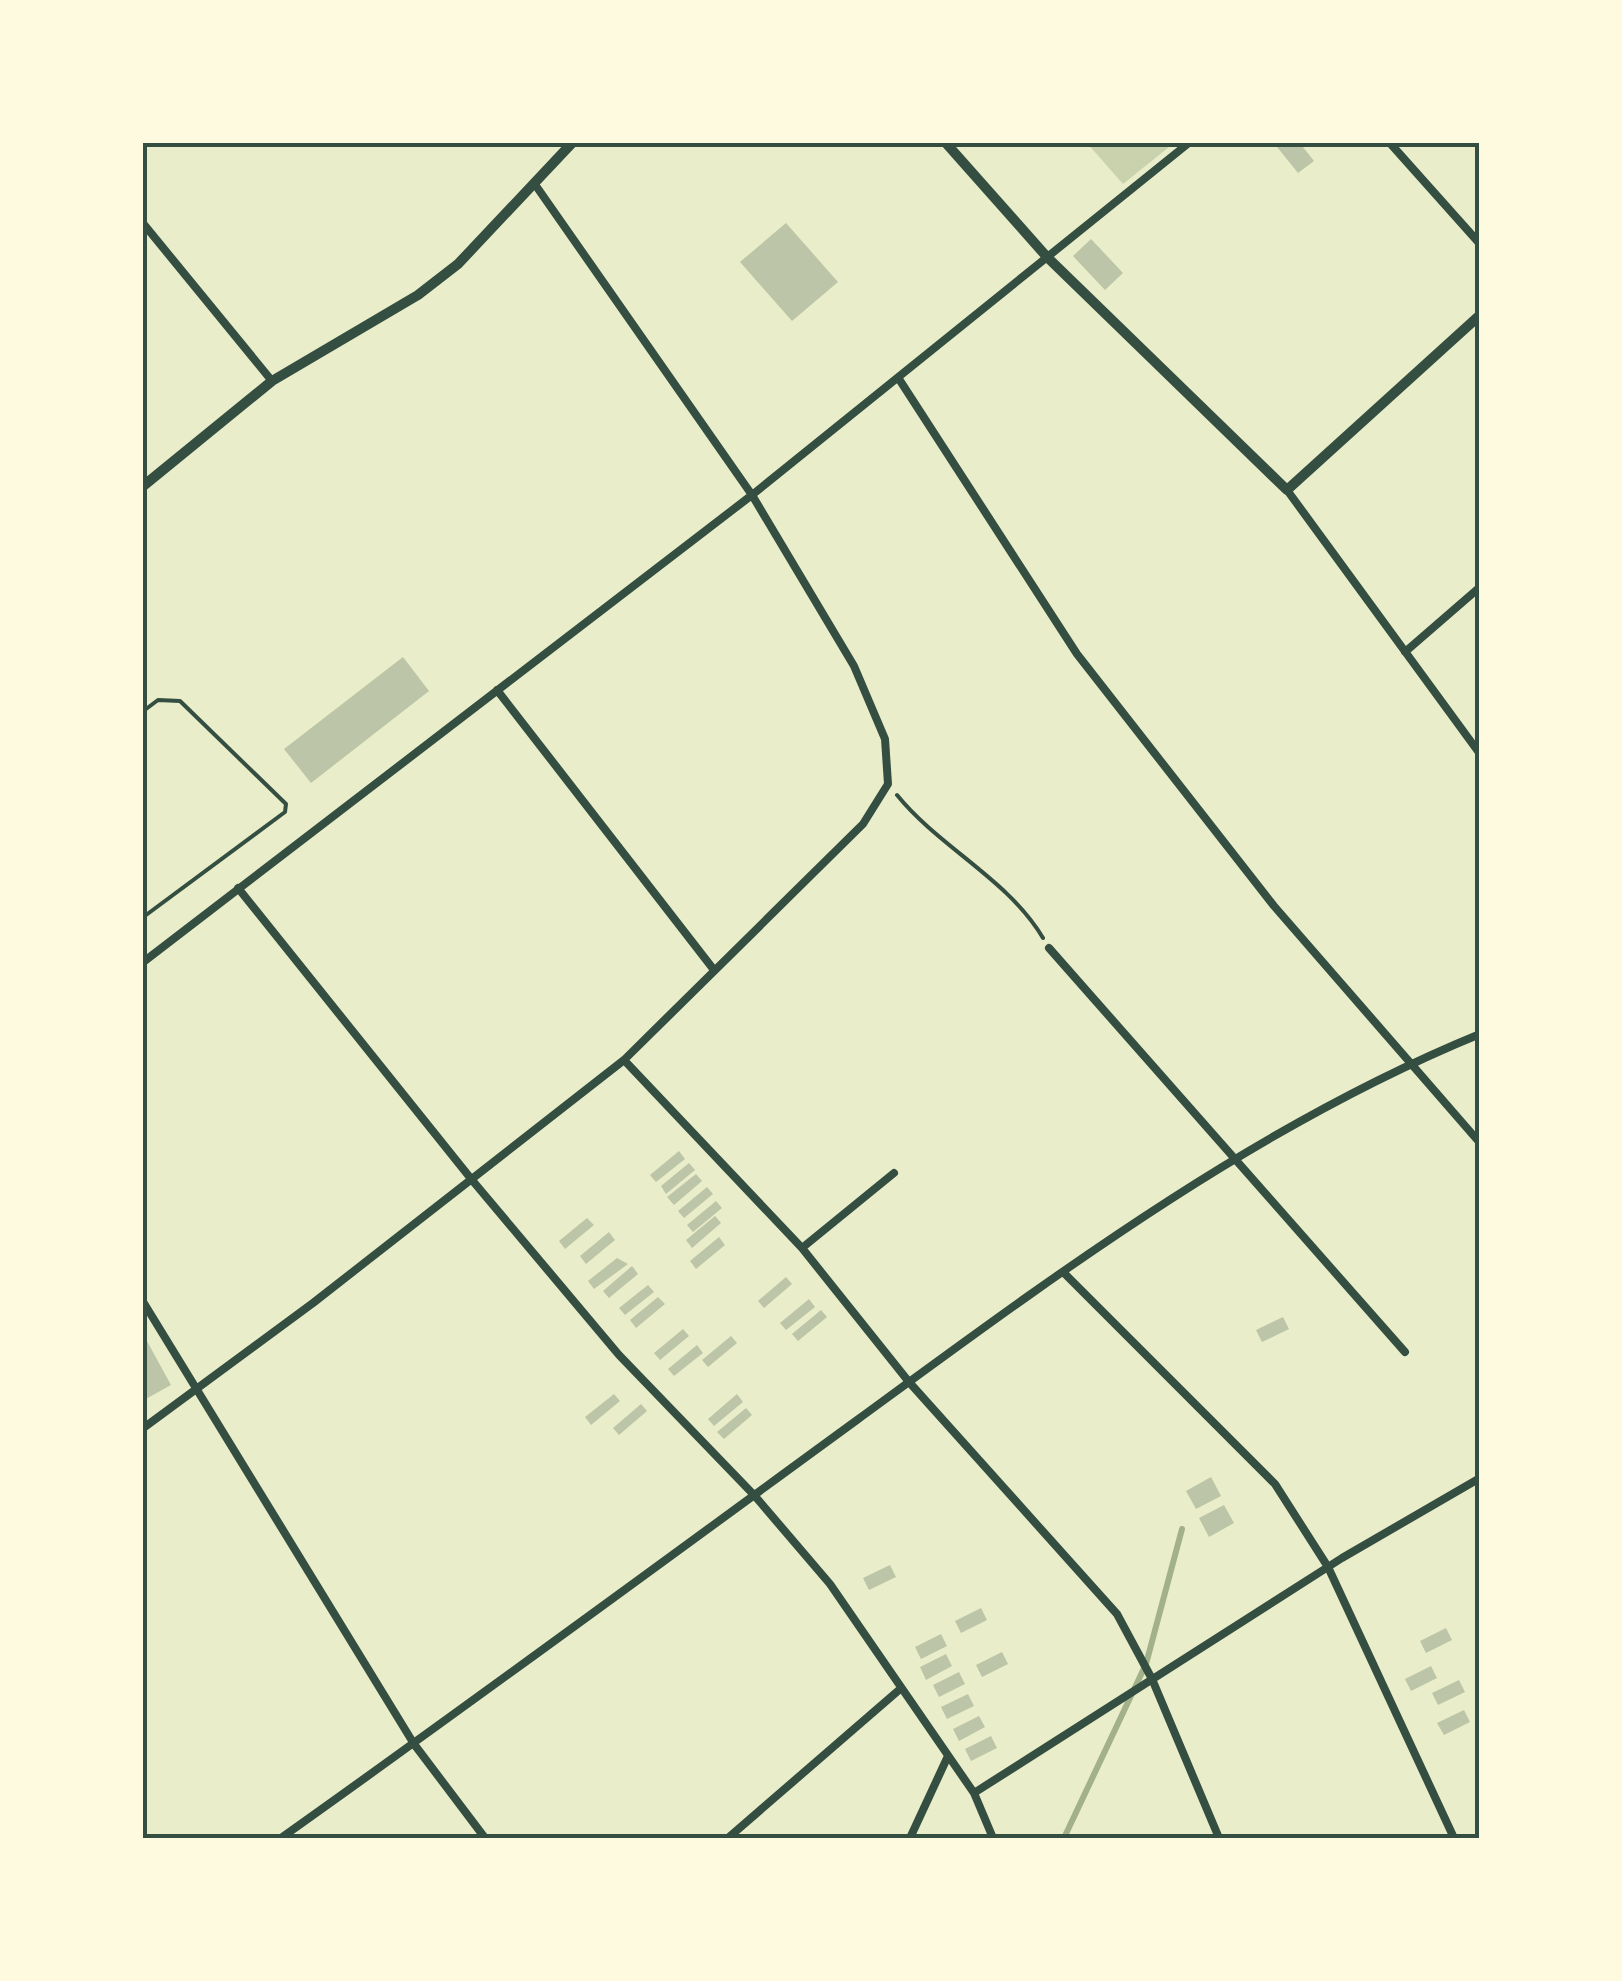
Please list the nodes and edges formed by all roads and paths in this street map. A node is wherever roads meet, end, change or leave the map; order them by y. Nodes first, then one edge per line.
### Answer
1 (573, 142) edge
2 (945, 142) edge
3 (1190, 142) edge
4 (1389, 142) edge
5 (534, 183) junction
6 (142, 222) edge
7 (1480, 244) edge
8 (1047, 257) junction
9 (1480, 315) edge
10 (899, 379) junction
11 (272, 381) junction
12 (142, 487) edge
13 (1287, 490) junction
14 (752, 495) junction
15 (1480, 586) edge
16 (1405, 652) junction
17 (497, 690) junction
18 (142, 712) edge
19 (1480, 754) edge
20 (888, 784) junction
21 (238, 888) junction
22 (142, 918) edge
23 (1049, 948) joint
24 (142, 963) edge
25 (714, 970) junction
26 (1480, 1034) edge
27 (624, 1060) junction
28 (1408, 1063) junction
29 (1480, 1142) edge
30 (1232, 1158) junction
31 (894, 1173) dead end
32 (472, 1180) junction
33 (802, 1248) junction
34 (1063, 1272) junction
35 (142, 1300) edge
36 (1406, 1352) dead end
37 (909, 1382) junction
38 (197, 1391) junction
39 (142, 1429) edge
40 (1480, 1478) edge
41 (754, 1495) junction
42 (1328, 1567) junction
43 (1152, 1679) junction
44 (899, 1690) junction
45 (414, 1744) junction
46 (948, 1756) junction
47 (974, 1793) junction
48 (281, 1838) edge
49 (485, 1838) edge
50 (728, 1838) edge
51 (910, 1838) edge
52 (993, 1838) edge
53 (1219, 1838) edge
54 (1454, 1838) edge

1 - 5 street
2 - 8 street
3 - 8 street
4 - 7 street
5 - 11 street
5 - 14 street
6 - 11 street
8 - 10 street
8 - 13 street
9 - 13 street
10 - 14 street
10 - 28 street
11 - 12 street
13 - 16 street
14 - 17 street
14 - 20 street
15 - 16 street
16 - 19 street
17 - 21 street
17 - 25 street
18 - 22 lane
20 - 23 path
20 - 25 street
21 - 24 street
21 - 32 street
23 - 30 street
25 - 27 street
26 - 28 street
27 - 32 street
27 - 33 street
28 - 29 street
28 - 30 street
30 - 34 street
30 - 36 street
31 - 33 street
32 - 38 street
32 - 41 street
33 - 37 street
34 - 37 street
34 - 42 street
35 - 38 street
37 - 41 street
37 - 43 street
38 - 39 street
38 - 45 street
40 - 42 street
41 - 44 street
41 - 45 street
42 - 43 street
42 - 54 street
43 - 47 street
43 - 53 street
44 - 46 street
44 - 50 street
45 - 48 street
45 - 49 street
46 - 47 street
46 - 51 street
47 - 52 street

